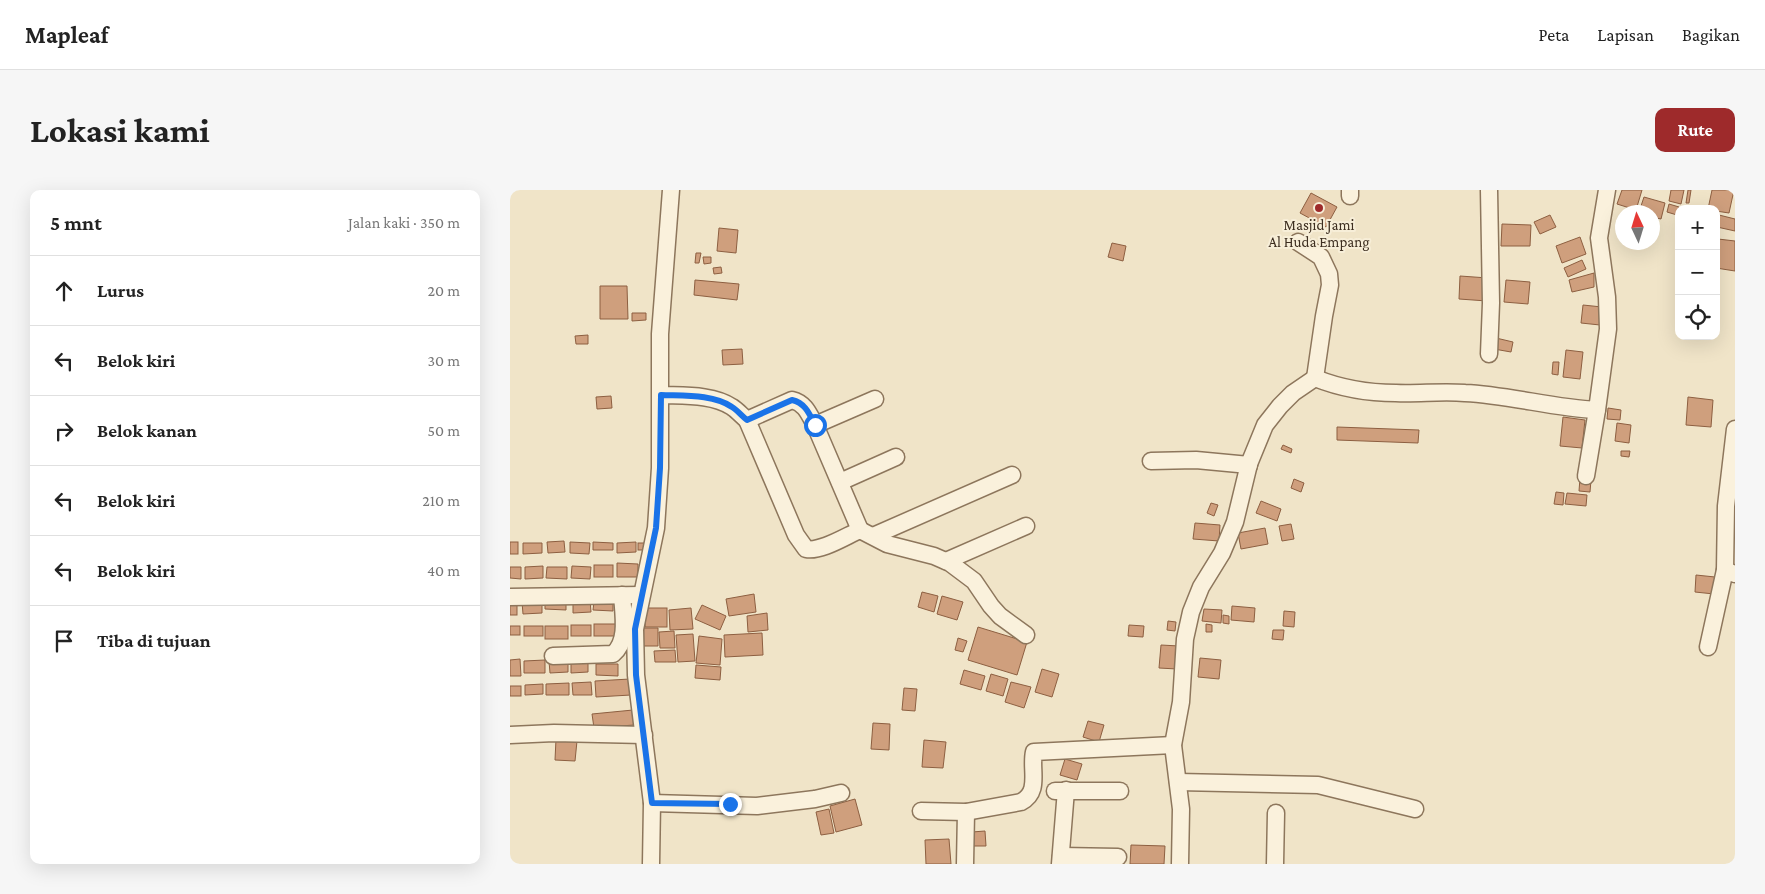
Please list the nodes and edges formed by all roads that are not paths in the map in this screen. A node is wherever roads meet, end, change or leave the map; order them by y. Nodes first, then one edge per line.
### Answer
1 (671, 190) edge
2 (1488, 190) edge
3 (1607, 190) edge
4 (1298, 242) dead end
5 (1489, 354) dead end
6 (1314, 378) junction
7 (661, 395) junction
8 (875, 399) dead end
9 (1597, 410) junction
10 (747, 420) junction
11 (815, 425) junction
12 (1735, 429) edge
13 (896, 457) dead end
14 (1151, 461) dead end
15 (1248, 465) junction
16 (1012, 475) dead end
17 (1586, 476) dead end
18 (840, 482) junction
19 (1026, 526) dead end
20 (867, 533) junction
21 (946, 561) junction
22 (1730, 572) edge
23 (622, 595) junction
24 (641, 595) junction
25 (510, 597) edge
26 (1026, 635) dead end
27 (1708, 646) dead end
28 (553, 656) dead end
29 (510, 735) edge
30 (644, 735) junction
31 (1173, 745) junction
32 (1178, 782) junction
33 (1120, 791) dead end
34 (841, 793) dead end
35 (652, 803) junction
36 (1415, 809) dead end
37 (921, 811) dead end
38 (966, 812) junction
39 (1276, 812) dead end
40 (1118, 857) dead end
41 (1061, 860) edge
42 (651, 864) edge
43 (965, 864) edge
44 (1180, 864) edge
45 (1275, 864) edge

1 - 7 street
2 - 5 street
3 - 9 street
4 - 6 street
6 - 9 street
6 - 15 street
7 - 10 street
7 - 24 street
8 - 11 street
9 - 17 street
10 - 11 street
10 - 20 street
11 - 18 street
12 - 22 street
13 - 18 street
14 - 15 street
15 - 31 street
16 - 20 street
18 - 20 street
19 - 21 street
20 - 21 street
21 - 26 street
22 - 27 street
23 - 24 street
23 - 25 street
23 - 28 street
24 - 30 street
29 - 30 street
30 - 35 street
31 - 32 street
31 - 38 street
32 - 36 street
32 - 44 street
33 - 41 street
34 - 35 street
35 - 42 street
37 - 38 street
38 - 43 street
39 - 45 street
40 - 41 street

